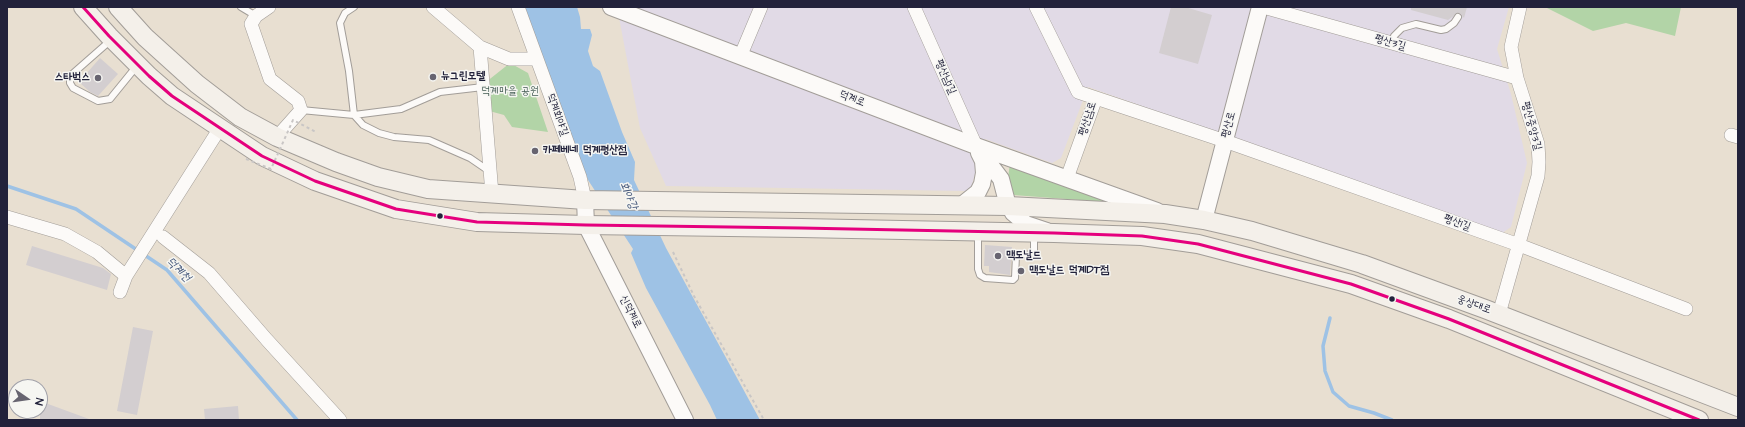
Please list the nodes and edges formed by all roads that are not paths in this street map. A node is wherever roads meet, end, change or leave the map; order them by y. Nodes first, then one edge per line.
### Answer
1 (83, 7) edge
2 (118, 7) edge
3 (241, 7) edge
4 (269, 7) edge
5 (354, 7) edge
6 (433, 7) edge
7 (518, 7) edge
8 (611, 7) edge
9 (762, 7) edge
10 (914, 7) edge
11 (1036, 7) edge
12 (1261, 7) edge
13 (1520, 7) edge
14 (256, 16) junction
15 (1458, 16) dead end
16 (112, 39) junction
17 (1393, 44) junction
18 (480, 47) junction
19 (740, 57) junction
20 (536, 59) junction
21 (138, 65) junction
22 (1517, 78) junction
23 (483, 87) junction
24 (1096, 98) junction
25 (301, 110) junction
26 (354, 115) junction
27 (220, 128) junction
28 (277, 137) junction
29 (1226, 141) junction
30 (976, 146) junction
31 (490, 172) junction
32 (1067, 178) junction
33 (492, 194) junction
34 (590, 200) junction
35 (963, 204) junction
36 (1008, 206) junction
37 (1165, 214) junction
38 (7, 217) edge
39 (1204, 220) junction
40 (586, 225) junction
41 (978, 232) junction
42 (1034, 233) junction
43 (1054, 233) junction
44 (163, 237) dead end
45 (1198, 244) junction
46 (1519, 245) junction
47 (126, 276) junction
48 (120, 292) dead end
49 (1686, 309) dead end
50 (1500, 314) junction
51 (1738, 407) edge
52 (340, 420) edge
53 (685, 420) edge
54 (1699, 420) edge

1 - 16 main road
2 - 28 main road, 웅상대로
3 - 14 lane
4 - 14 street
5 - 26 lane
6 - 18 street
7 - 20 street, 덕계회야길
8 - 19 street, 덕계로
9 - 19 street
10 - 30 street, 평산남1길
11 - 24 street, 평산남로
12 - 17 street, 평산3길
12 - 29 street, 평산로
13 - 22 street, 평산중앙3길
14 - 25 street
15 - 17 lane
16 - 21 main road
16 - 21 lane
17 - 22 street, 평산3길
18 - 20 street
18 - 23 street
19 - 30 street, 덕계로
20 - 34 street, 덕계회야길
21 - 27 main road
22 - 46 street, 평산중앙3길
23 - 26 lane
23 - 31 street
24 - 29 street, 평산1길
24 - 32 street, 평산남로
25 - 26 lane
25 - 28 street
26 - 31 lane
27 - 40 main road
27 - 47 street
28 - 33 main road, 웅상대로
29 - 39 street, 평산로
29 - 46 street, 평산1길
30 - 32 street, 덕계로
30 - 35 street
30 - 36 street
31 - 33 street
32 - 37 street, 덕계로
33 - 34 main road, 웅상대로
34 - 35 main road, 웅상대로
34 - 40 street, 신덕계로
35 - 36 main road, 웅상대로
36 - 37 main road, 웅상대로
36 - 43 street
37 - 39 main road, 웅상대로
38 - 47 street
39 - 45 main road, 평산로
39 - 50 main road, 웅상대로
40 - 41 main road, 웅상대로
40 - 53 street, 신덕계로
41 - 42 main road, 웅상대로
41 - 42 lane
42 - 43 main road, 웅상대로
43 - 45 main road, 웅상대로
44 - 52 street
45 - 54 main road, 웅상대로
46 - 49 street, 평산1길
46 - 50 street, 평산중앙3길
47 - 48 street
50 - 51 main road, 웅상대로

